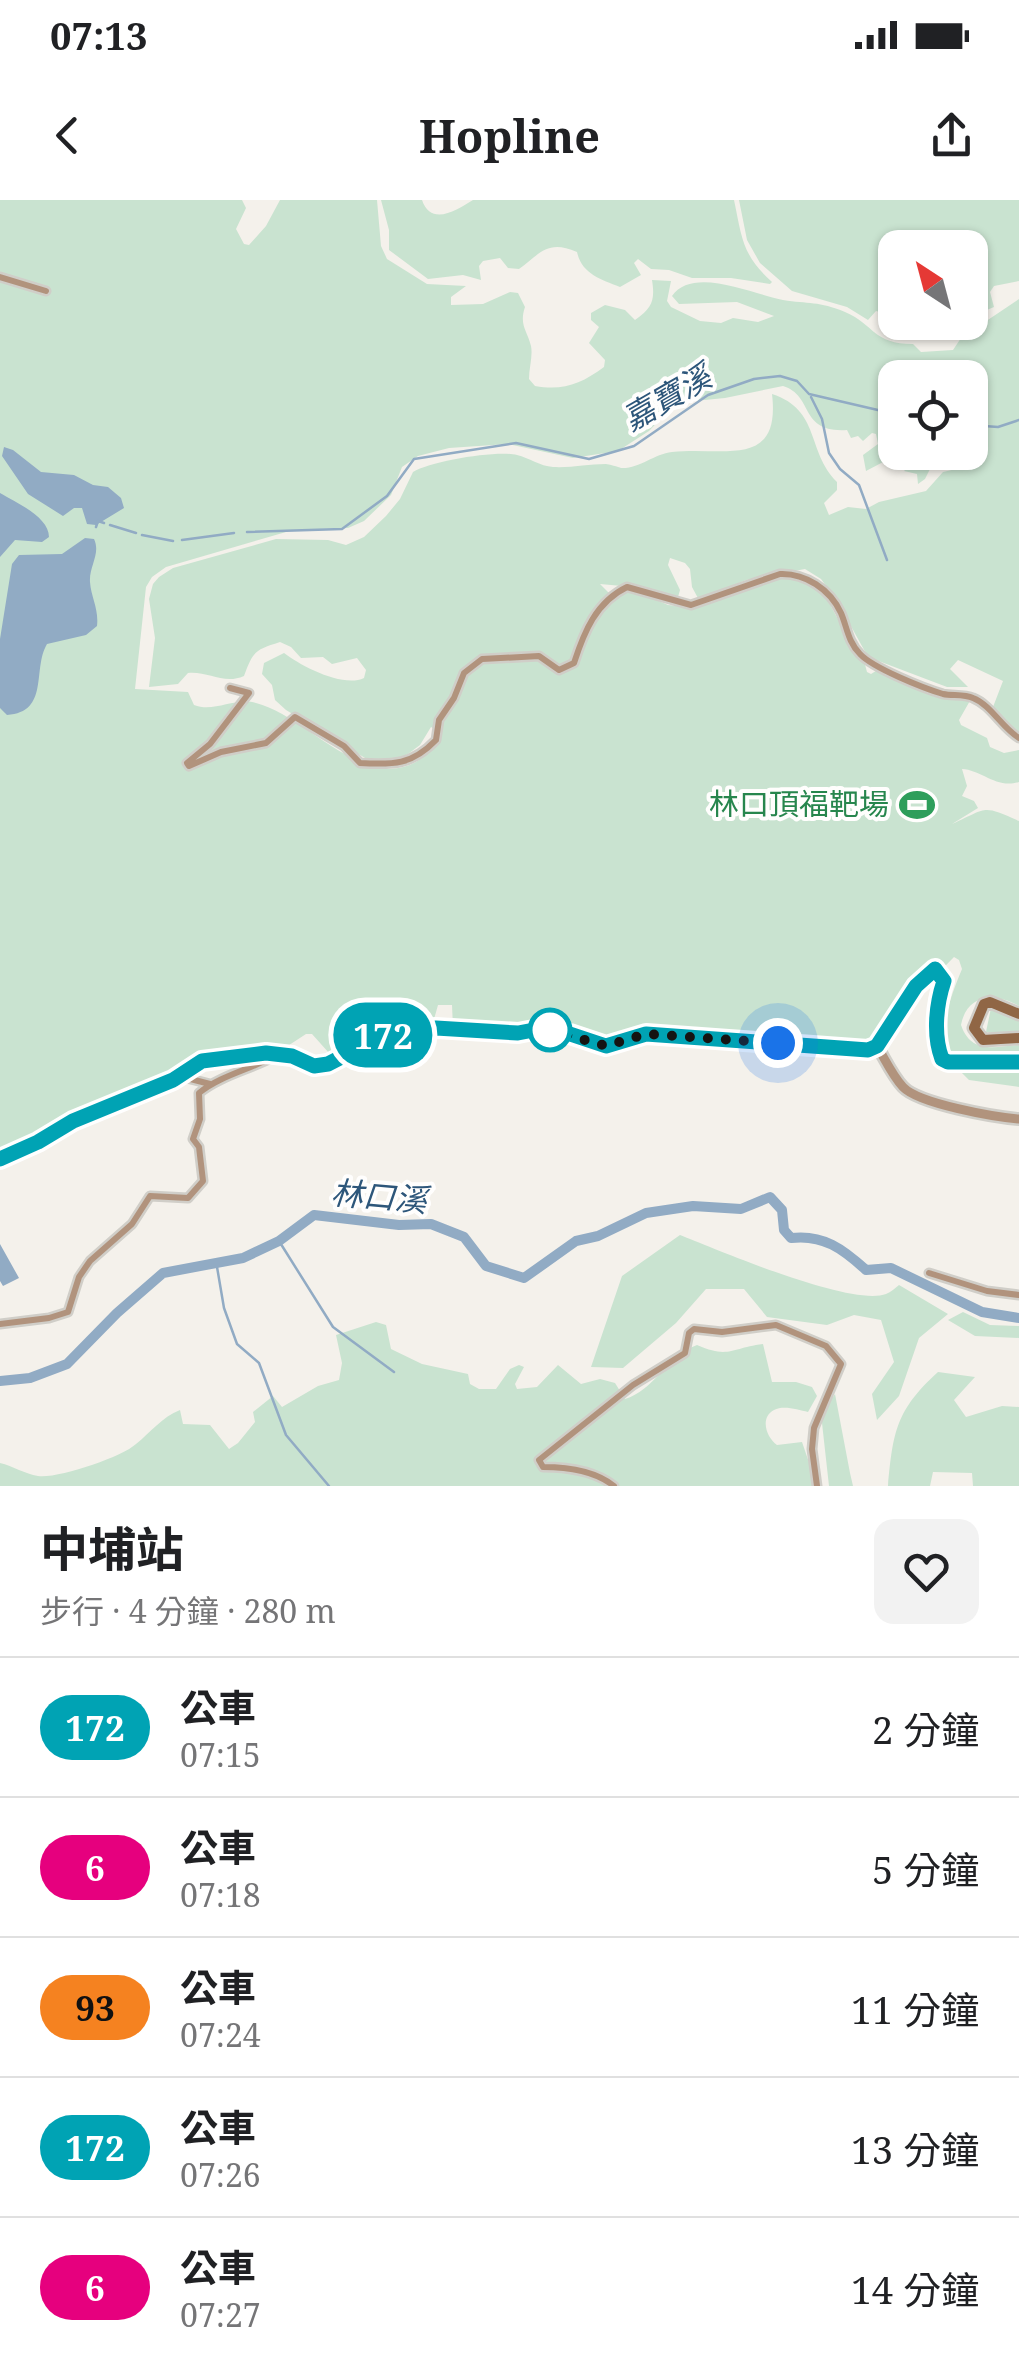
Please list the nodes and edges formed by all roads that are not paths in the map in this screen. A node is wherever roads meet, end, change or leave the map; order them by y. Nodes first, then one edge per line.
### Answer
1 (0, 277) edge
2 (46, 291) dead end
3 (230, 688) dead end
4 (1019, 738) edge
5 (1019, 1014) edge
6 (1019, 1038) edge
7 (877, 1046) junction
8 (278, 1054) junction
9 (1019, 1062) edge
10 (178, 1076) junction
11 (210, 1084) junction
12 (1019, 1119) edge
13 (0, 1159) edge
14 (929, 1273) dead end
15 (1019, 1295) edge
16 (0, 1324) edge
17 (614, 1486) edge
18 (817, 1486) edge

1 - 2 street
3 - 4 street
5 - 6 main road
7 - 8 main road
7 - 9 main road
7 - 12 street
8 - 10 main road
8 - 11 street
10 - 11 street
10 - 13 main road
11 - 16 street
14 - 15 street
17 - 18 street

